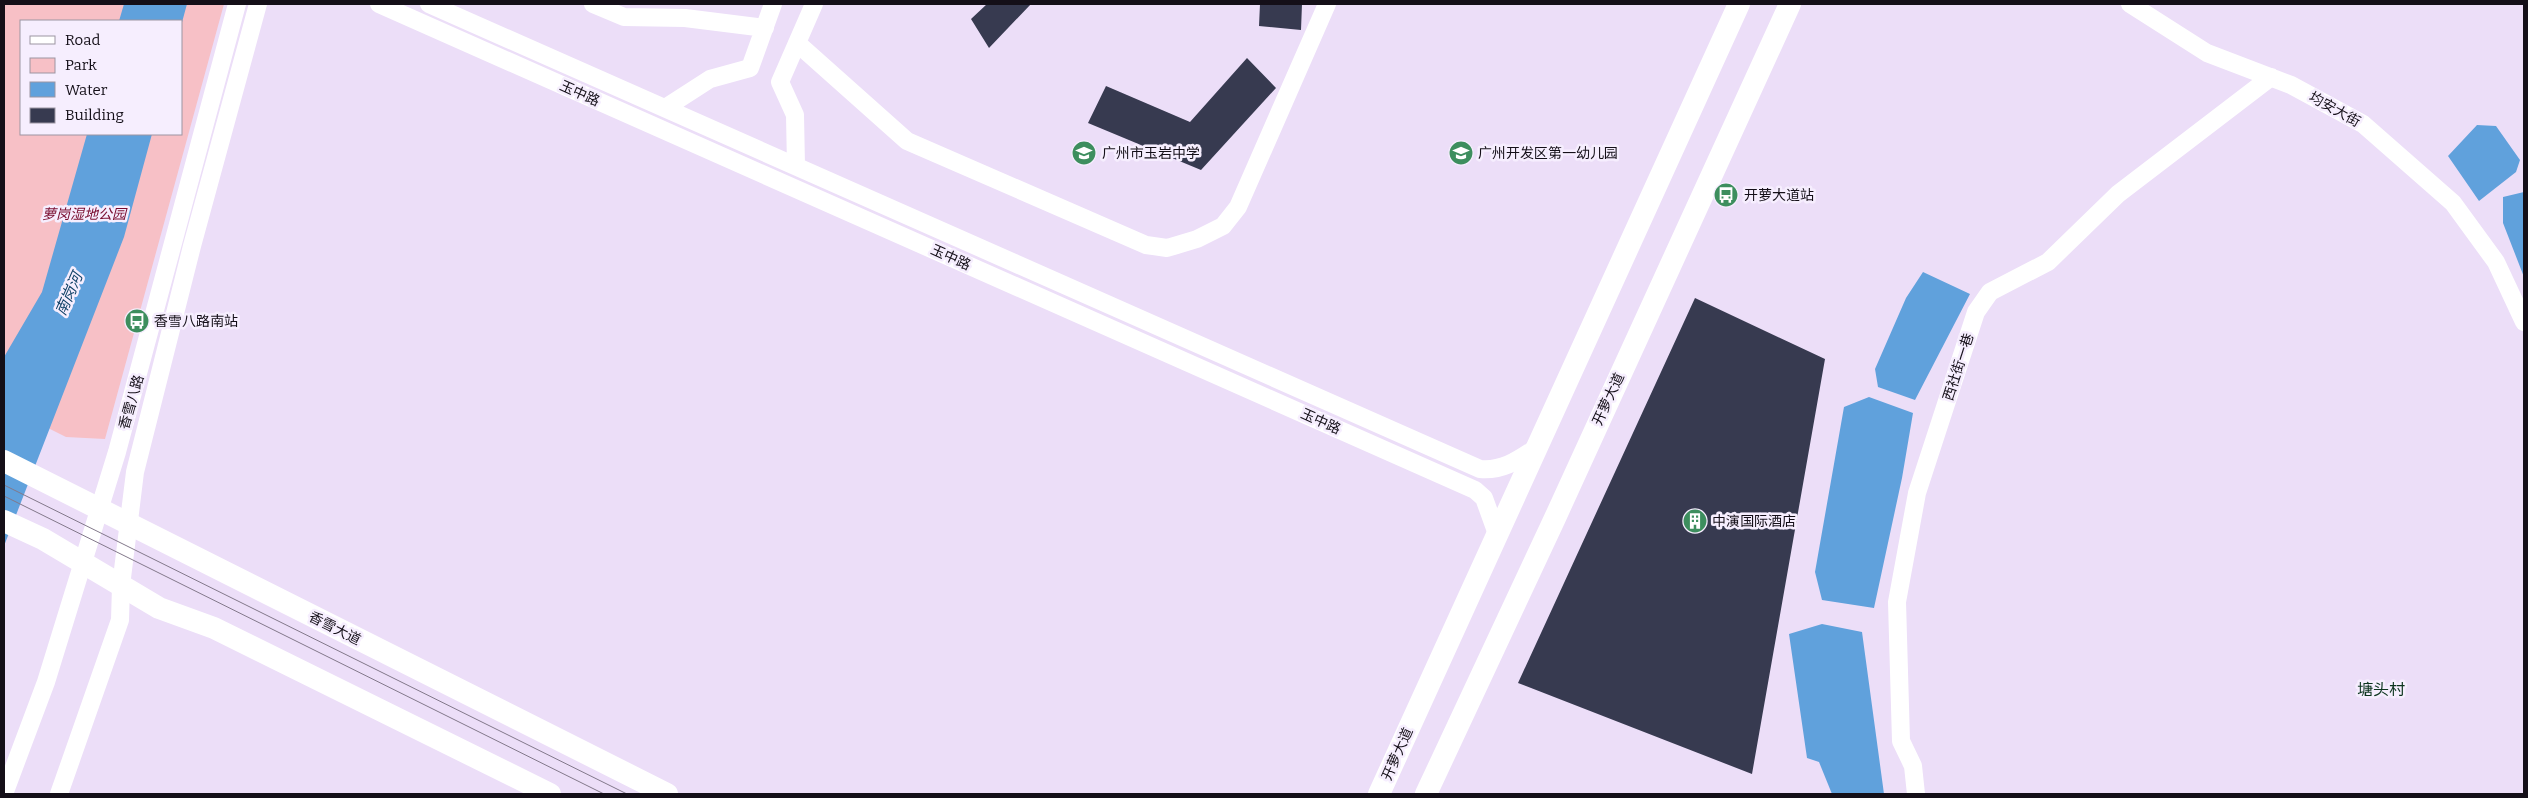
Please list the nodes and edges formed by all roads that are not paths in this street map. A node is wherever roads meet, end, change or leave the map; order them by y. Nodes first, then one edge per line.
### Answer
1 (237, 4) edge
2 (258, 4) edge
3 (380, 4) edge
4 (429, 4) edge
5 (593, 4) edge
6 (773, 4) edge
7 (814, 4) edge
8 (1327, 4) edge
9 (1738, 4) edge
10 (1790, 4) edge
11 (2130, 4) edge
12 (765, 28) junction
13 (797, 43) junction
14 (2271, 77) junction
15 (665, 108) junction
16 (796, 166) junction
17 (2524, 322) edge
18 (1536, 448) junction
19 (4, 461) edge
20 (99, 508) junction
21 (128, 522) junction
22 (13, 525) edge
23 (1497, 534) junction
24 (81, 563) junction
25 (121, 586) junction
26 (4, 794) edge
27 (59, 794) edge
28 (550, 794) edge
29 (667, 794) edge
30 (1379, 794) edge
31 (1426, 794) edge
32 (1916, 794) edge

1 - 20 street, 香雪八路
2 - 21 street, 香雪八路
3 - 23 street, 玉中路
4 - 15 street, 玉中路
5 - 12 street
6 - 12 street
7 - 13 street
8 - 13 street
9 - 18 main road, 开萝大道
10 - 31 main road, 开萝大道
11 - 14 street, 均安大街
12 - 15 street
13 - 16 street
14 - 17 street, 均安大街
14 - 32 street, 西社街一巷
15 - 16 street, 玉中路
16 - 18 street, 玉中路
18 - 23 main road, 开萝大道
19 - 20 main road, 香雪大道
20 - 21 main road, 香雪大道
20 - 24 street, 香雪八路
21 - 25 street, 香雪八路
21 - 29 main road, 香雪大道
22 - 24 main road
23 - 30 main road, 开萝大道
24 - 25 main road
24 - 26 street, 香雪八路
25 - 27 street, 香雪八路
25 - 28 main road

